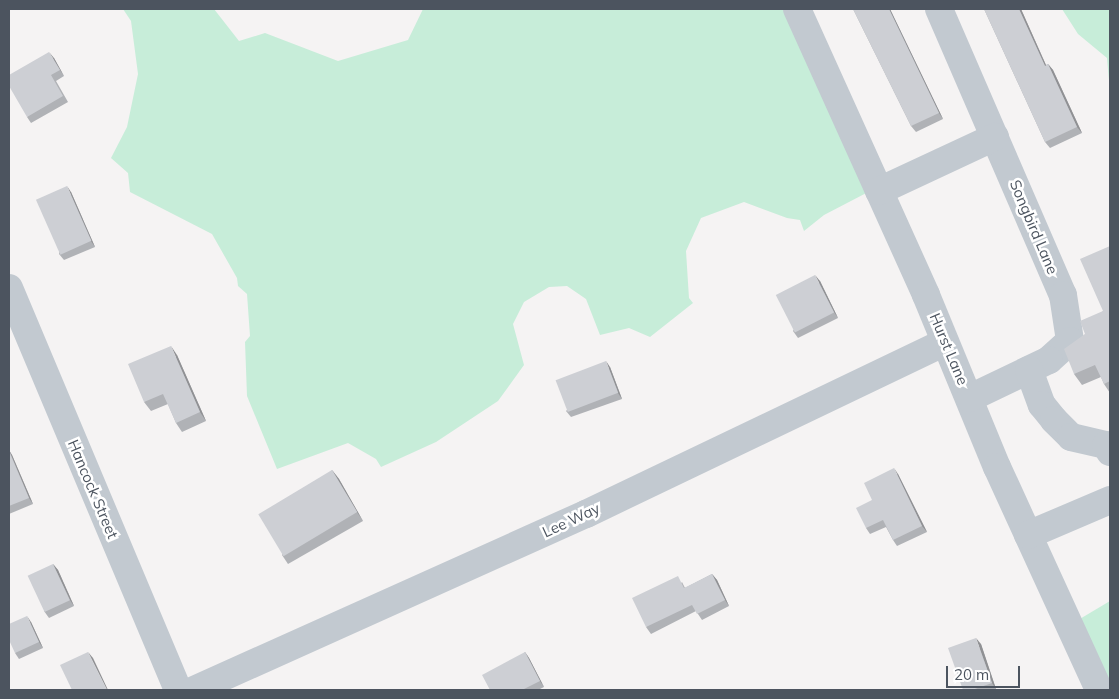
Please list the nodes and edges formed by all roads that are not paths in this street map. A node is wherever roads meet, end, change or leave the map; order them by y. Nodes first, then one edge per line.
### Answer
1 (797, 9) edge
2 (939, 9) edge
3 (995, 137) junction
4 (879, 191) junction
5 (9, 288) edge
6 (945, 342) junction
7 (1028, 370) junction
8 (970, 398) junction
9 (1109, 447) edge
10 (1110, 500) edge
11 (1028, 534) junction
12 (178, 690) edge
13 (194, 690) edge
14 (1099, 690) edge

1 - 4 street, Hurst Lane
2 - 3 street, Songbird Lane
3 - 4 street
3 - 7 street, Songbird Lane
4 - 6 street, Hurst Lane
5 - 12 street, Hancock Street
6 - 8 street, Hurst Lane
6 - 13 street, Lee Way
7 - 8 street, Songbird Lane
7 - 9 street
8 - 11 street, Hurst Lane
10 - 11 street
11 - 14 street, Hurst Lane

